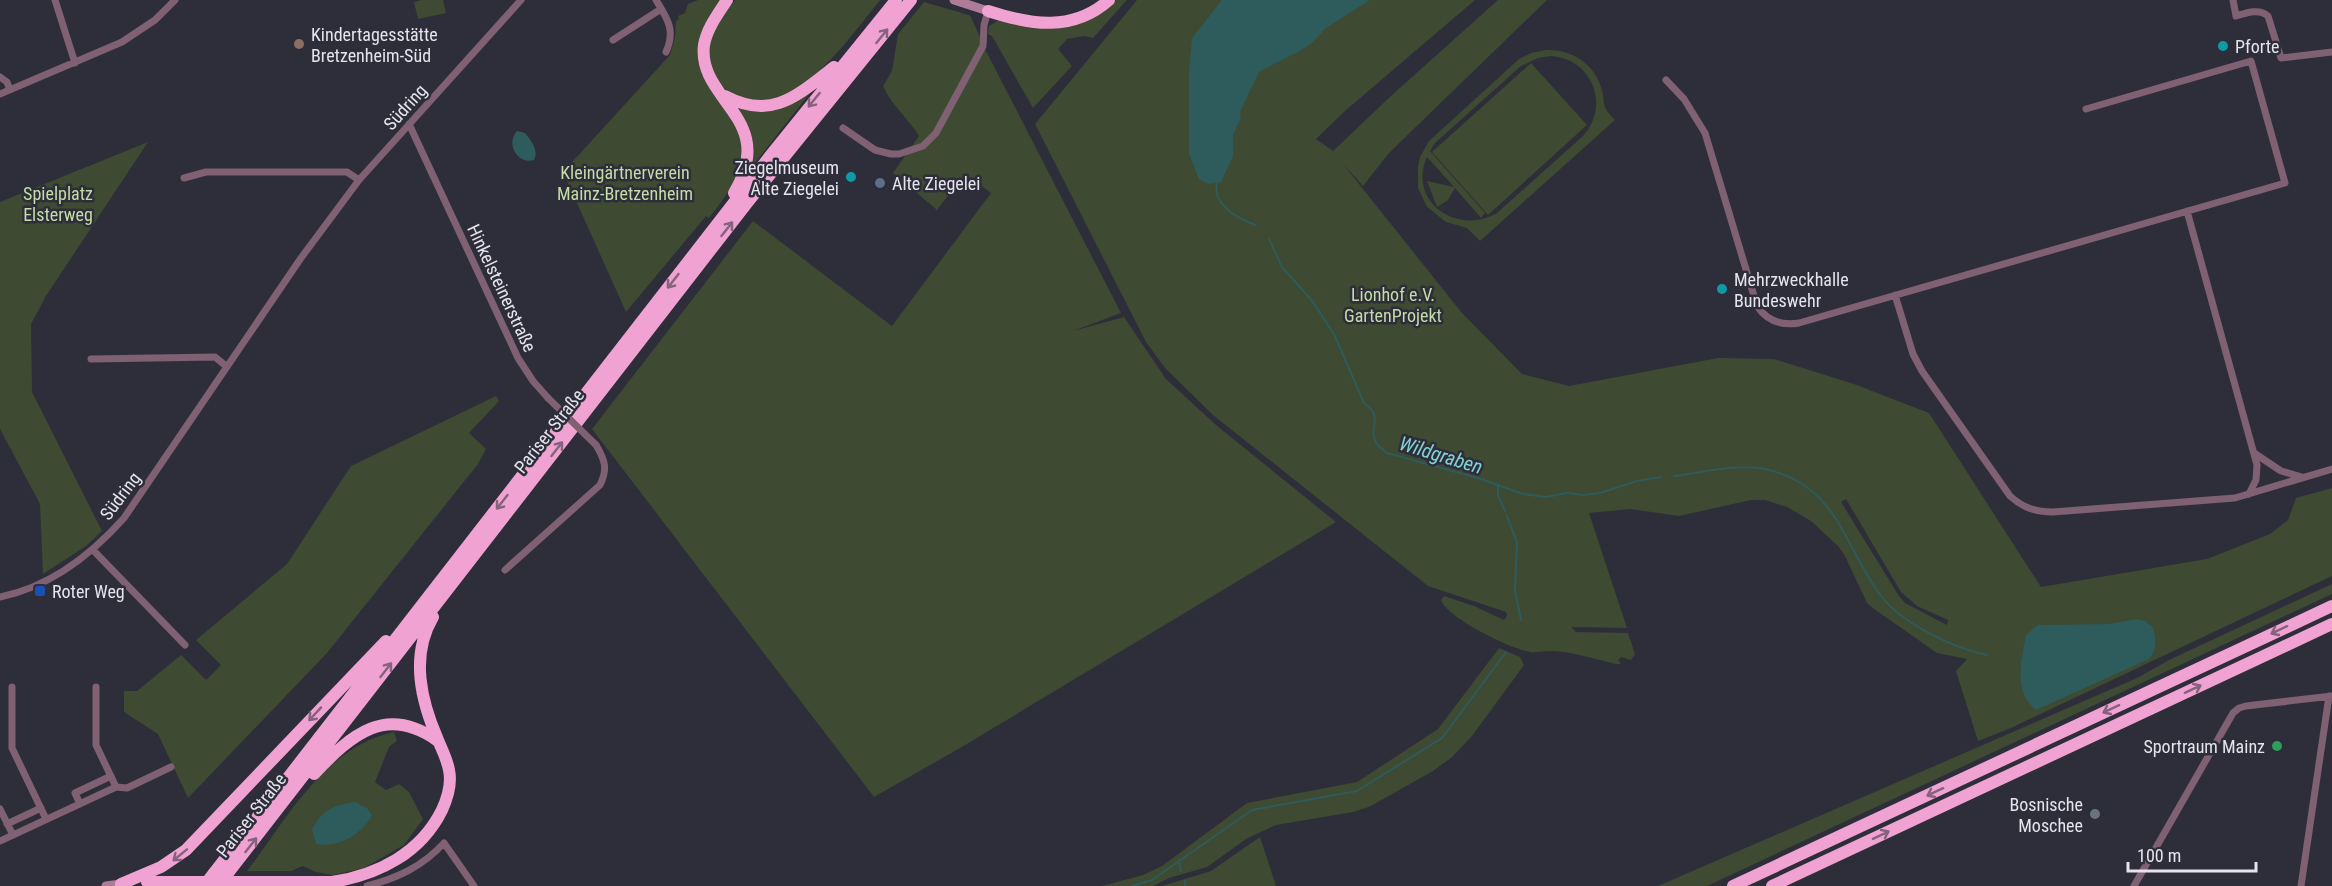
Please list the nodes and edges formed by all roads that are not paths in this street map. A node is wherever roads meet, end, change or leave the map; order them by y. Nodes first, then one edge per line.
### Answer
1 (55, 0) edge
2 (175, 0) edge
3 (521, 0) edge
4 (656, 0) edge
5 (727, 0) edge
6 (896, 0) edge
7 (911, 0) edge
8 (954, 0) edge
9 (1109, 0) edge
10 (2233, 0) edge
11 (662, 9) junction
12 (988, 11) junction
13 (613, 40) dead end
14 (666, 52) dead end
15 (2332, 52) edge
16 (851, 54) junction
17 (75, 63) junction
18 (0, 77) edge
19 (1666, 80) dead end
20 (10, 90) junction
21 (0, 94) edge
22 (724, 96) junction
23 (2086, 109) dead end
24 (410, 124) junction
25 (843, 128) dead end
26 (184, 178) dead end
27 (359, 180) junction
28 (2187, 211) junction
29 (708, 235) junction
30 (1895, 295) junction
31 (91, 359) dead end
32 (226, 366) junction
33 (2254, 453) junction
34 (2332, 469) edge
35 (2305, 477) junction
36 (2249, 494) junction
37 (93, 550) junction
38 (505, 570) dead end
39 (457, 578) junction
40 (0, 597) edge
41 (2332, 606) edge
42 (418, 609) junction
43 (2332, 624) edge
44 (185, 645) dead end
45 (12, 687) dead end
46 (96, 687) dead end
47 (2331, 696) edge
48 (438, 741) junction
49 (171, 767) dead end
50 (111, 776) junction
51 (116, 787) junction
52 (80, 804) junction
53 (41, 808) junction
54 (0, 809) edge
55 (273, 816) junction
56 (46, 819) junction
57 (7, 824) junction
58 (13, 835) junction
59 (0, 841) edge
60 (121, 884) junction
61 (147, 884) edge
62 (106, 886) edge
63 (204, 886) edge
64 (218, 886) edge
65 (367, 886) edge
66 (474, 886) edge
67 (1733, 886) edge
68 (1772, 886) edge
69 (2134, 886) edge
70 (2301, 886) edge

1 - 17 street
2 - 17 street
3 - 24 street, Südring
4 - 11 street
5 - 22 highway
6 - 16 highway, Pariser Straße
39 -> 7 highway, Pariser Straße
8 - 12 street
9 - 12 highway
10 - 15 street
11 - 13 street
11 - 14 street
12 - 25 street
16 - 22 highway
16 -> 29 highway, Pariser Straße
17 - 20 street
18 - 20 street
19 - 30 street
20 - 21 street
22 - 29 highway
23 - 28 street
24 - 27 street, Südring
24 - 38 street, Hinkelsteinerstraße, bridge
26 - 27 street
27 - 32 street, Südring
28 - 30 street
28 - 33 street
29 -> 42 highway, Pariser Straße
30 - 36 street
31 - 32 street
32 - 37 street, Südring
33 - 35 street
33 - 36 street
34 - 35 street
35 - 36 street
37 - 40 street, Südring
37 - 44 street
39 - 48 highway
55 -> 39 highway, Pariser Straße
41 -> 67 highway
42 -> 60 highway
42 - 63 highway, Pariser Straße, bridge
68 -> 43 highway
45 - 53 street
46 - 50 street
47 - 69 street
47 - 70 street
48 - 55 highway
48 - 61 highway
49 - 51 street
50 - 51 street
50 - 52 street
51 - 52 street
52 - 56 street
53 - 56 street
53 - 57 street
54 - 57 street
64 -> 55 highway, Pariser Straße, bridge
56 - 58 street
57 - 58 street
58 - 59 street
60 - 61 street
60 - 62 street
65 - 66 street

